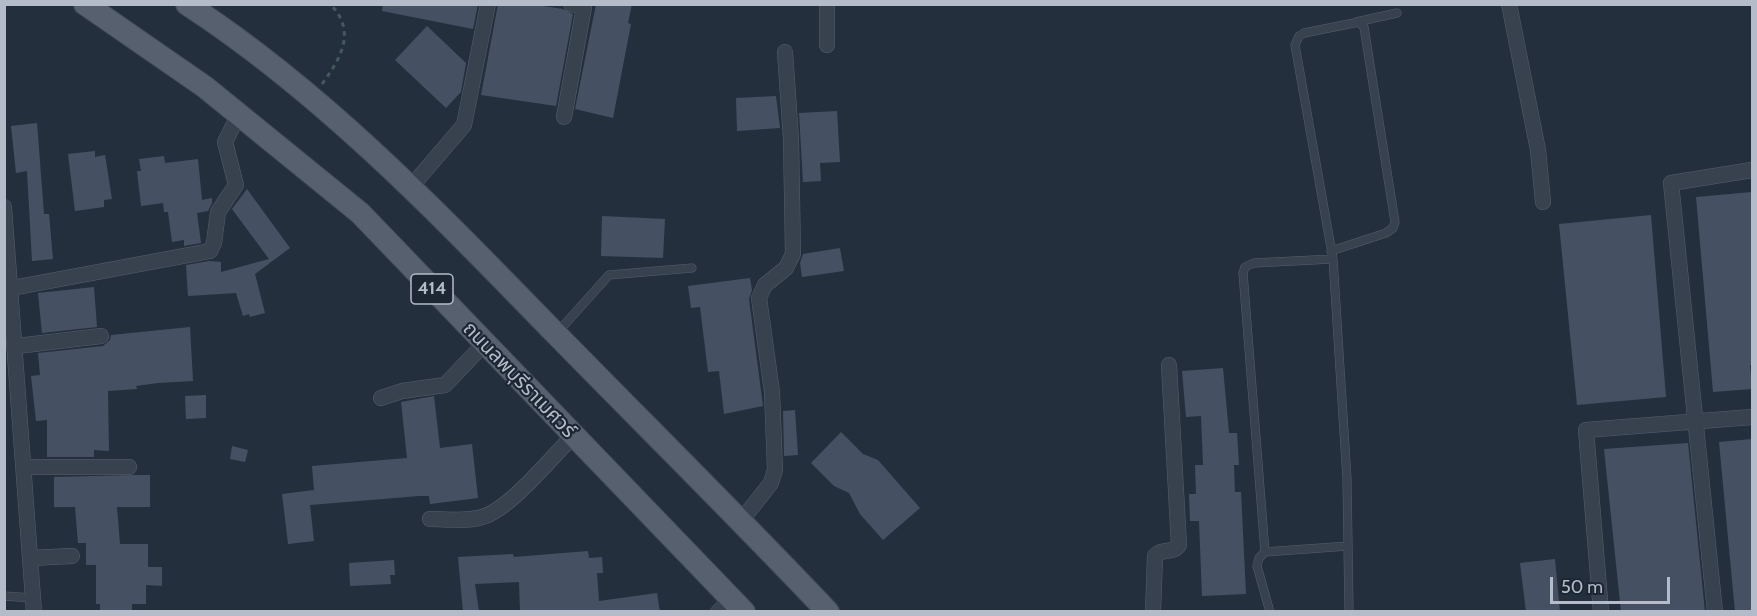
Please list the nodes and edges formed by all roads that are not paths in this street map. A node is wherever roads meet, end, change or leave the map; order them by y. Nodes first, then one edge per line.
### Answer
1 (85, 4) edge
2 (187, 4) edge
3 (488, 4) edge
4 (571, 4) edge
5 (827, 4) edge
6 (1509, 4) edge
7 (1397, 13) dead end
8 (1355, 22) junction
9 (826, 45) dead end
10 (785, 52) dead end
11 (238, 116) junction
12 (564, 117) dead end
13 (1752, 170) edge
14 (410, 188) junction
15 (1543, 202) dead end
16 (4, 207) edge
17 (1332, 255) junction
18 (692, 268) dead end
19 (12, 288) junction
20 (556, 334) junction
21 (101, 336) dead end
22 (484, 343) junction
23 (17, 346) junction
24 (1169, 365) dead end
25 (381, 398) dead end
26 (1752, 417) edge
27 (1694, 423) junction
28 (573, 436) junction
29 (25, 467) junction
30 (129, 467) dead end
31 (430, 519) dead end
32 (741, 520) junction
33 (1348, 546) junction
34 (1265, 552) junction
35 (72, 555) dead end
36 (31, 558) junction
37 (4, 596) edge
38 (34, 605) edge
39 (732, 607) edge
40 (828, 612) edge
41 (1153, 612) edge
42 (1270, 612) edge
43 (1349, 612) edge
44 (1601, 612) edge
45 (1715, 612) edge

1 - 11 main road, ถนนลพบุรีราเมศวร์ / 414
2 - 14 main road
3 - 14 street
4 - 12 street
5 - 9 street
6 - 15 street
7 - 8 lane
8 - 17 lane
8 - 17 lane
10 - 32 street
11 - 19 street
11 - 22 main road, ถนนลพบุรีราเมศวร์ / 414
13 - 27 street
14 - 20 main road
16 - 19 street
17 - 33 lane
17 - 34 lane
18 - 20 lane
19 - 23 street
20 - 32 main road
21 - 23 street
22 - 25 street
22 - 28 main road, ถนนลพบุรีราเมศวร์ / 414
23 - 29 street
24 - 41 street
26 - 27 street
27 - 44 street
27 - 45 street
28 - 31 street
28 - 39 main road, ถนนลพบุรีราเมศวร์ / 414
29 - 30 street
29 - 36 street
32 - 40 main road
33 - 34 lane
33 - 43 lane
34 - 42 lane
35 - 36 street
36 - 38 street
37 - 38 lane

